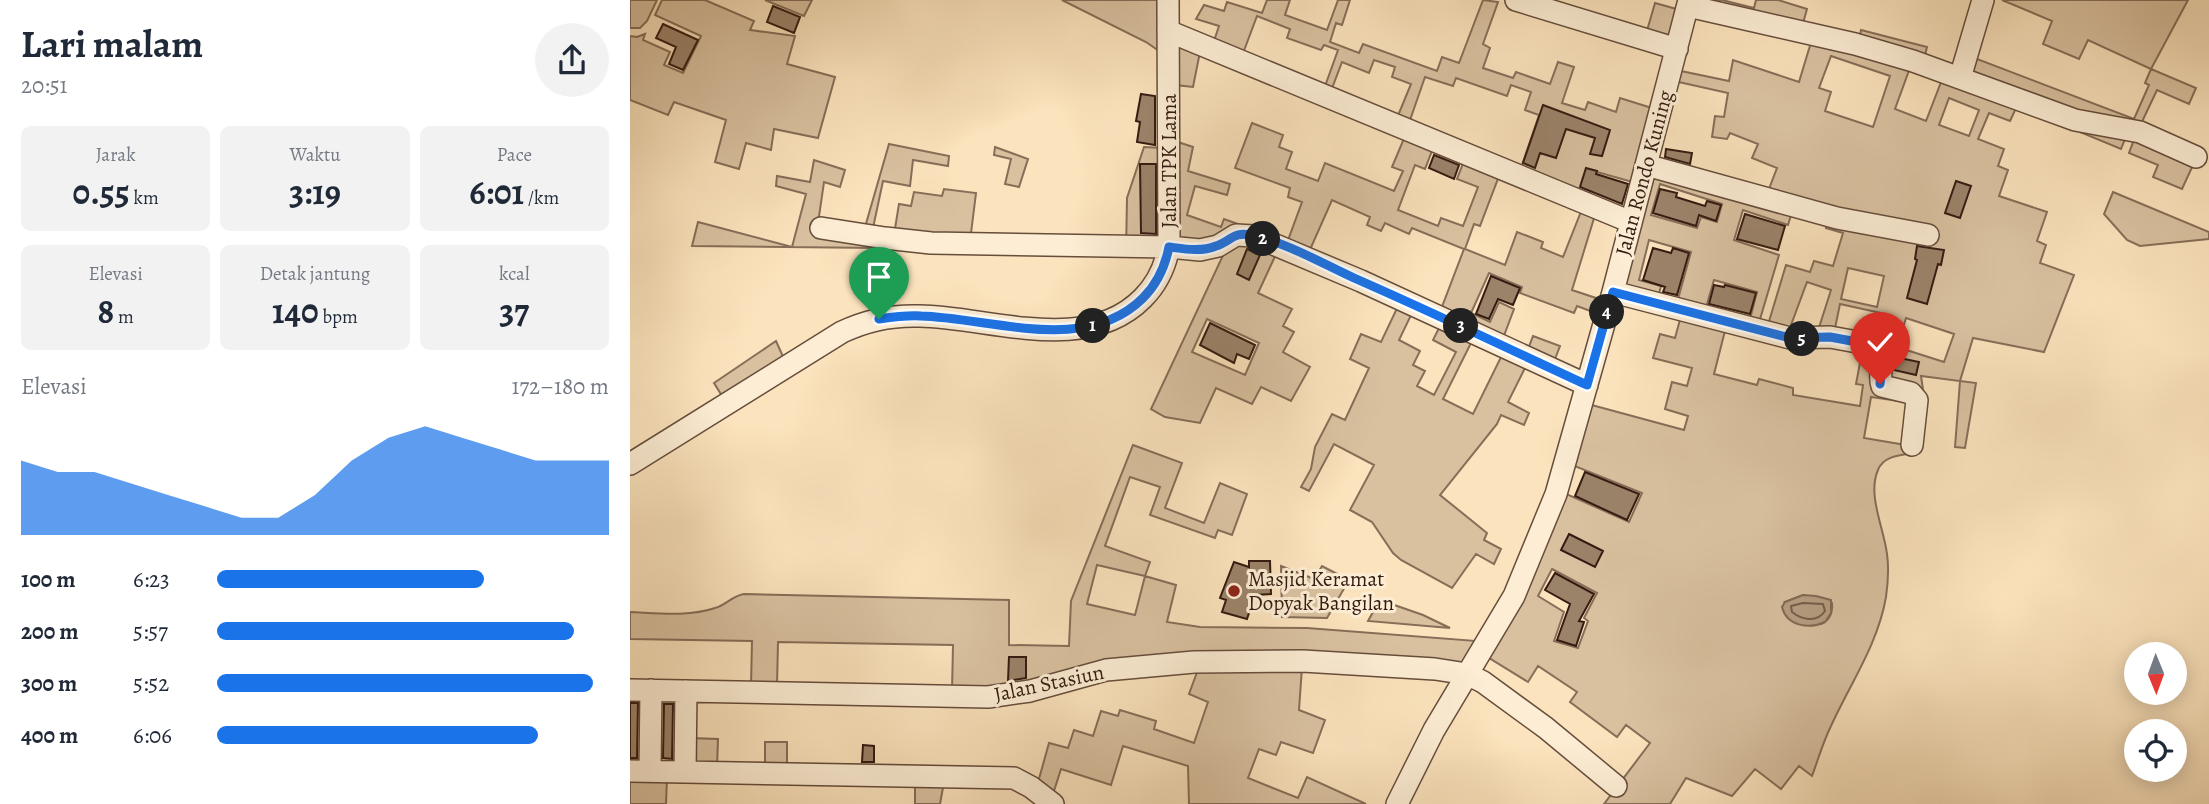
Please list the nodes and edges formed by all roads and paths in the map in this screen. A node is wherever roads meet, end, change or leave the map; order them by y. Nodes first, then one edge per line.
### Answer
1 (1168, 0) edge
2 (1516, 0) edge
3 (1983, 0) edge
4 (1689, 3) edge
5 (1168, 32) junction
6 (1677, 49) junction
7 (1959, 78) junction
8 (2196, 157) dead end
9 (1646, 165) junction
10 (1631, 222) junction
11 (821, 228) dead end
12 (1928, 235) dead end
13 (1169, 247) junction
14 (1613, 292) junction
15 (1587, 385) junction
16 (1912, 445) dead end
17 (630, 464) edge
18 (1467, 674) junction
19 (641, 690) edge
20 (686, 691) junction
21 (640, 771) edge
22 (685, 772) junction
23 (1616, 786) dead end
24 (1053, 804) edge
25 (1397, 804) edge

1 - 5 street, Jalan TPK Lama
2 - 6 street
3 - 7 street
4 - 6 street, Jalan Rondo Kuning
4 - 7 street
5 - 10 street
5 - 13 street, Jalan TPK Lama
6 - 9 street, Jalan Rondo Kuning
7 - 8 street
9 - 10 street, Jalan Rondo Kuning
9 - 12 street
10 - 14 street, Jalan Rondo Kuning
11 - 13 street
13 - 15 street
13 - 17 street, Jalan TPK Lama
14 - 15 street, Jalan Rondo Kuning
14 - 16 street
15 - 18 street, Jalan Rondo Kuning
18 - 20 street, Jalan Stasiun
18 - 23 street
18 - 25 street, Jalan Rondo Kuning
19 - 20 street, Jalan Stasiun
19 - 21 street
20 - 22 street
21 - 22 street
22 - 24 street

